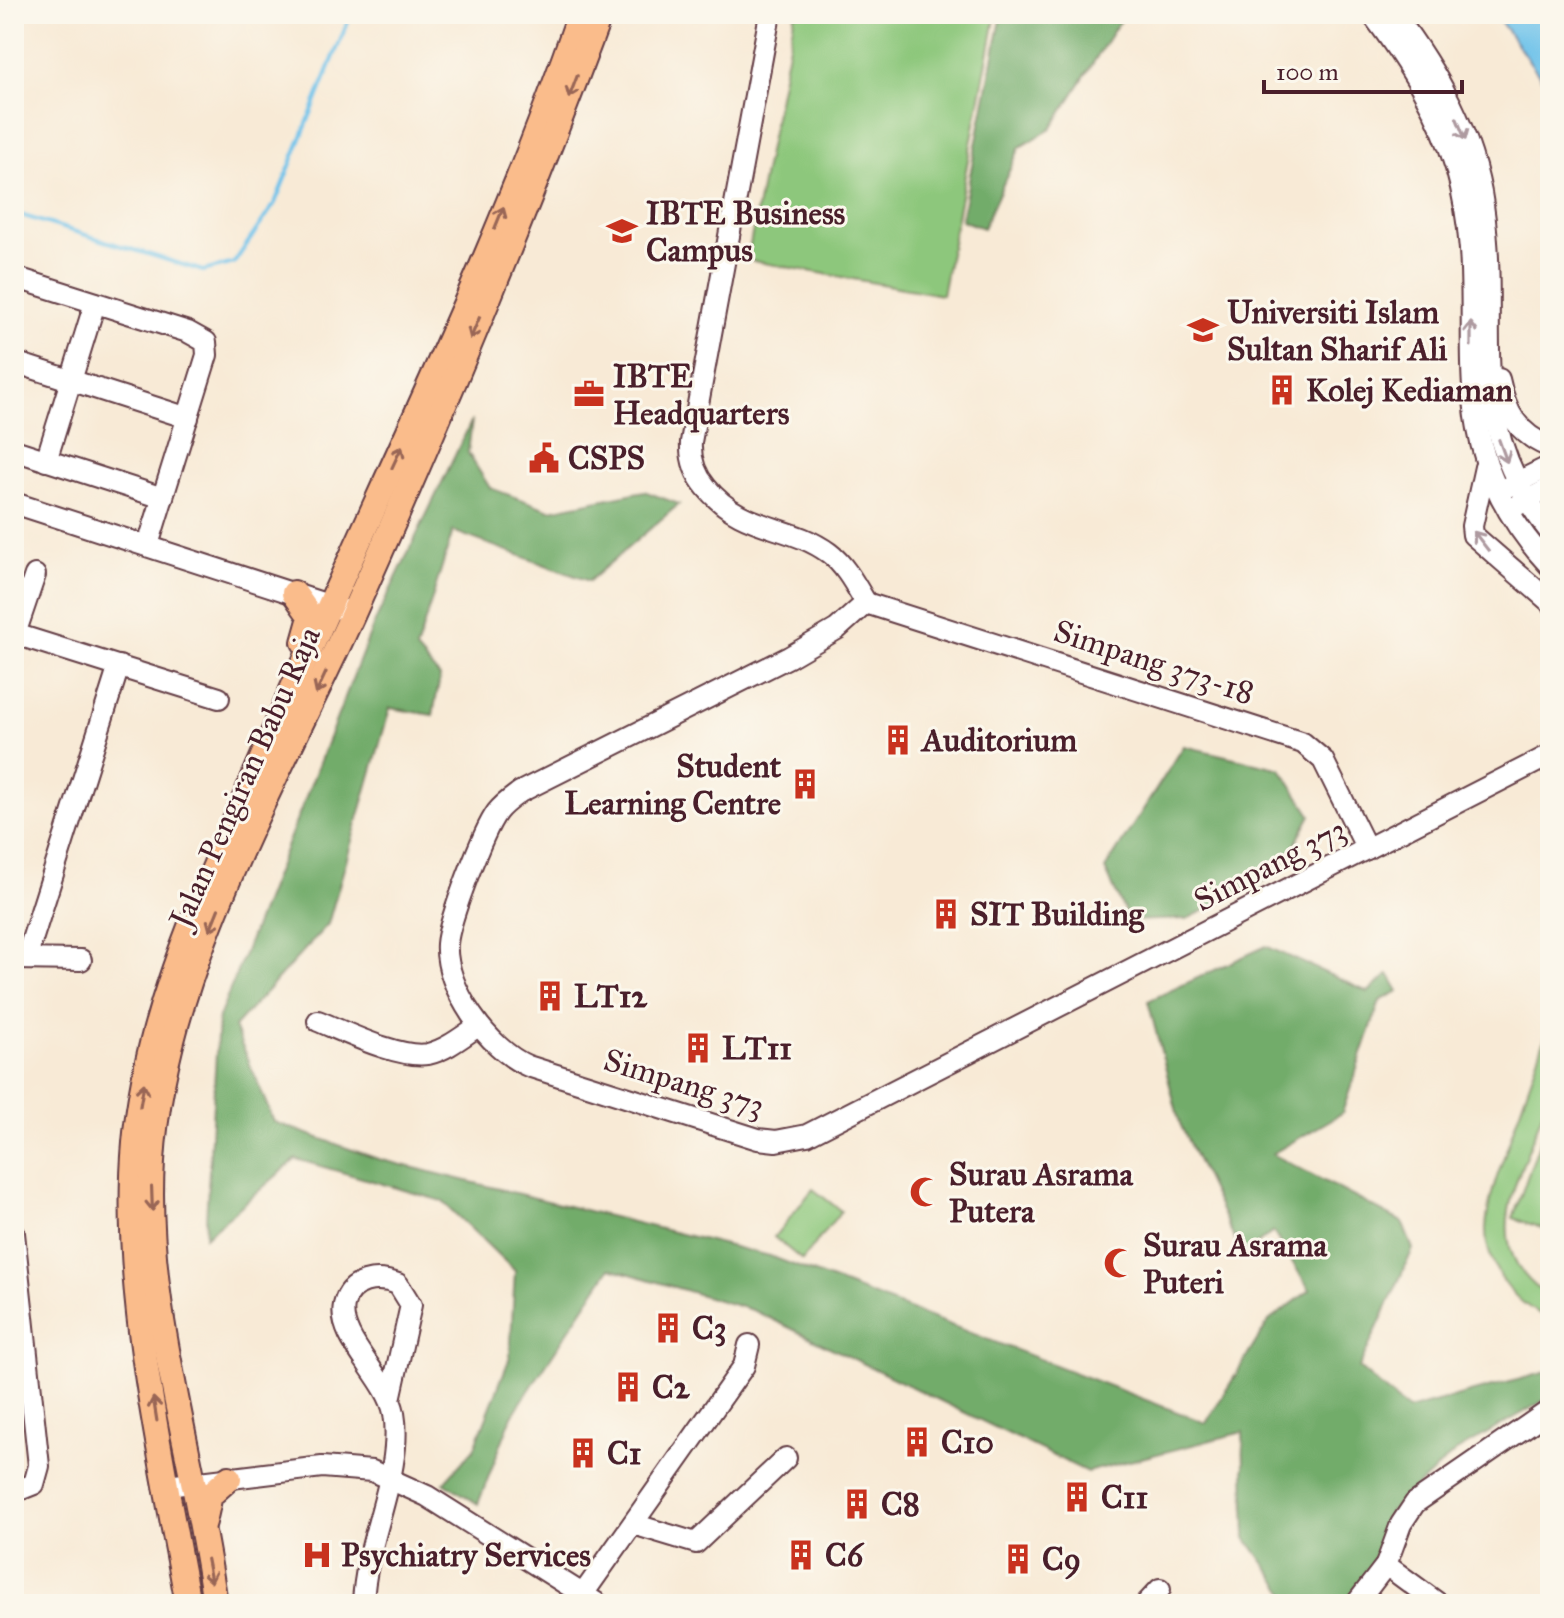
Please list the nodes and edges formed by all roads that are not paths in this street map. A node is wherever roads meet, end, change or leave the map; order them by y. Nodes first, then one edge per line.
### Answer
1 (580, 14) edge
2 (600, 14) edge
3 (770, 14) edge
4 (1372, 14) edge
5 (1394, 14) edge
6 (14, 277) edge
7 (95, 303) junction
8 (14, 362) edge
9 (1488, 362) junction
10 (70, 380) junction
11 (188, 418) junction
12 (1550, 447) edge
13 (14, 450) edge
14 (46, 461) junction
15 (1550, 466) edge
16 (1485, 467) junction
17 (1550, 488) edge
18 (1522, 491) junction
19 (1497, 492) junction
20 (380, 495) junction
21 (163, 498) junction
22 (1477, 502) junction
23 (14, 503) edge
24 (1507, 511) junction
25 (1550, 532) edge
26 (148, 545) junction
27 (1550, 566) edge
28 (35, 575) dead end
29 (294, 593) junction
30 (1550, 602) edge
31 (866, 603) junction
32 (330, 604) junction
33 (353, 613) junction
34 (14, 636) edge
35 (119, 666) junction
36 (219, 698) dead end
37 (277, 723) junction
38 (1550, 755) edge
39 (1367, 849) junction
40 (20, 959) edge
41 (81, 960) dead end
42 (318, 1021) dead end
43 (478, 1026) junction
44 (14, 1233) edge
45 (749, 1345) dead end
46 (391, 1395) junction
47 (1550, 1410) edge
48 (786, 1458) dead end
49 (389, 1476) junction
50 (229, 1478) junction
51 (192, 1482) junction
52 (167, 1486) junction
53 (14, 1492) edge
54 (633, 1524) junction
55 (202, 1537) junction
56 (1386, 1565) junction
57 (591, 1599) edge
58 (188, 1604) edge
59 (215, 1604) edge
60 (363, 1604) edge
61 (1356, 1604) edge
62 (1439, 1604) edge

20 -> 1 main road, Jalan Pengiran Babu Raja
2 -> 33 main road, Jalan Pengiran Babu Raja
3 - 31 street
16 -> 4 street
5 -> 9 street
6 - 7 street
7 - 10 street
7 - 11 street
8 - 10 street
9 - 12 street
9 -> 18 street
10 - 11 street
10 - 14 street
11 - 21 street
13 - 14 street
14 - 21 street
15 - 18 street
16 - 19 street
16 - 22 street
17 - 18 street
18 - 19 street
18 - 24 street
18 - 25 street
19 - 22 street
19 - 24 street
20 - 29 main road
20 - 32 main road, Jalan Pengiran Babu Raja
21 - 26 street
30 -> 22 street
23 - 26 street
24 - 27 street
26 - 29 street
28 - 34 street
29 - 32 street
29 - 37 main road
31 - 39 street, Simpang 373-18
31 - 43 street, Simpang 373
32 - 33 street
32 - 37 main road, Jalan Pengiran Babu Raja
33 -> 51 main road, Jalan Pengiran Babu Raja
34 - 35 street
35 - 36 street
35 - 40 street
52 -> 37 main road, Jalan Pengiran Babu Raja
38 - 39 street, Simpang 373
39 - 43 street, Simpang 373
40 - 41 street
42 - 43 street
44 - 53 street
45 - 54 street
46 - 46 street
46 - 49 street
47 - 56 street
48 - 54 street
49 - 50 street
49 - 57 street
49 - 60 street
50 - 51 street
50 - 55 main road
51 - 52 street
51 - 55 main road, Jalan Pengiran Babu Raja
52 - 58 main road, Jalan Pengiran Babu Raja
54 - 57 street
55 -> 59 main road, Jalan Pengiran Babu Raja
56 - 61 street
56 - 62 street

